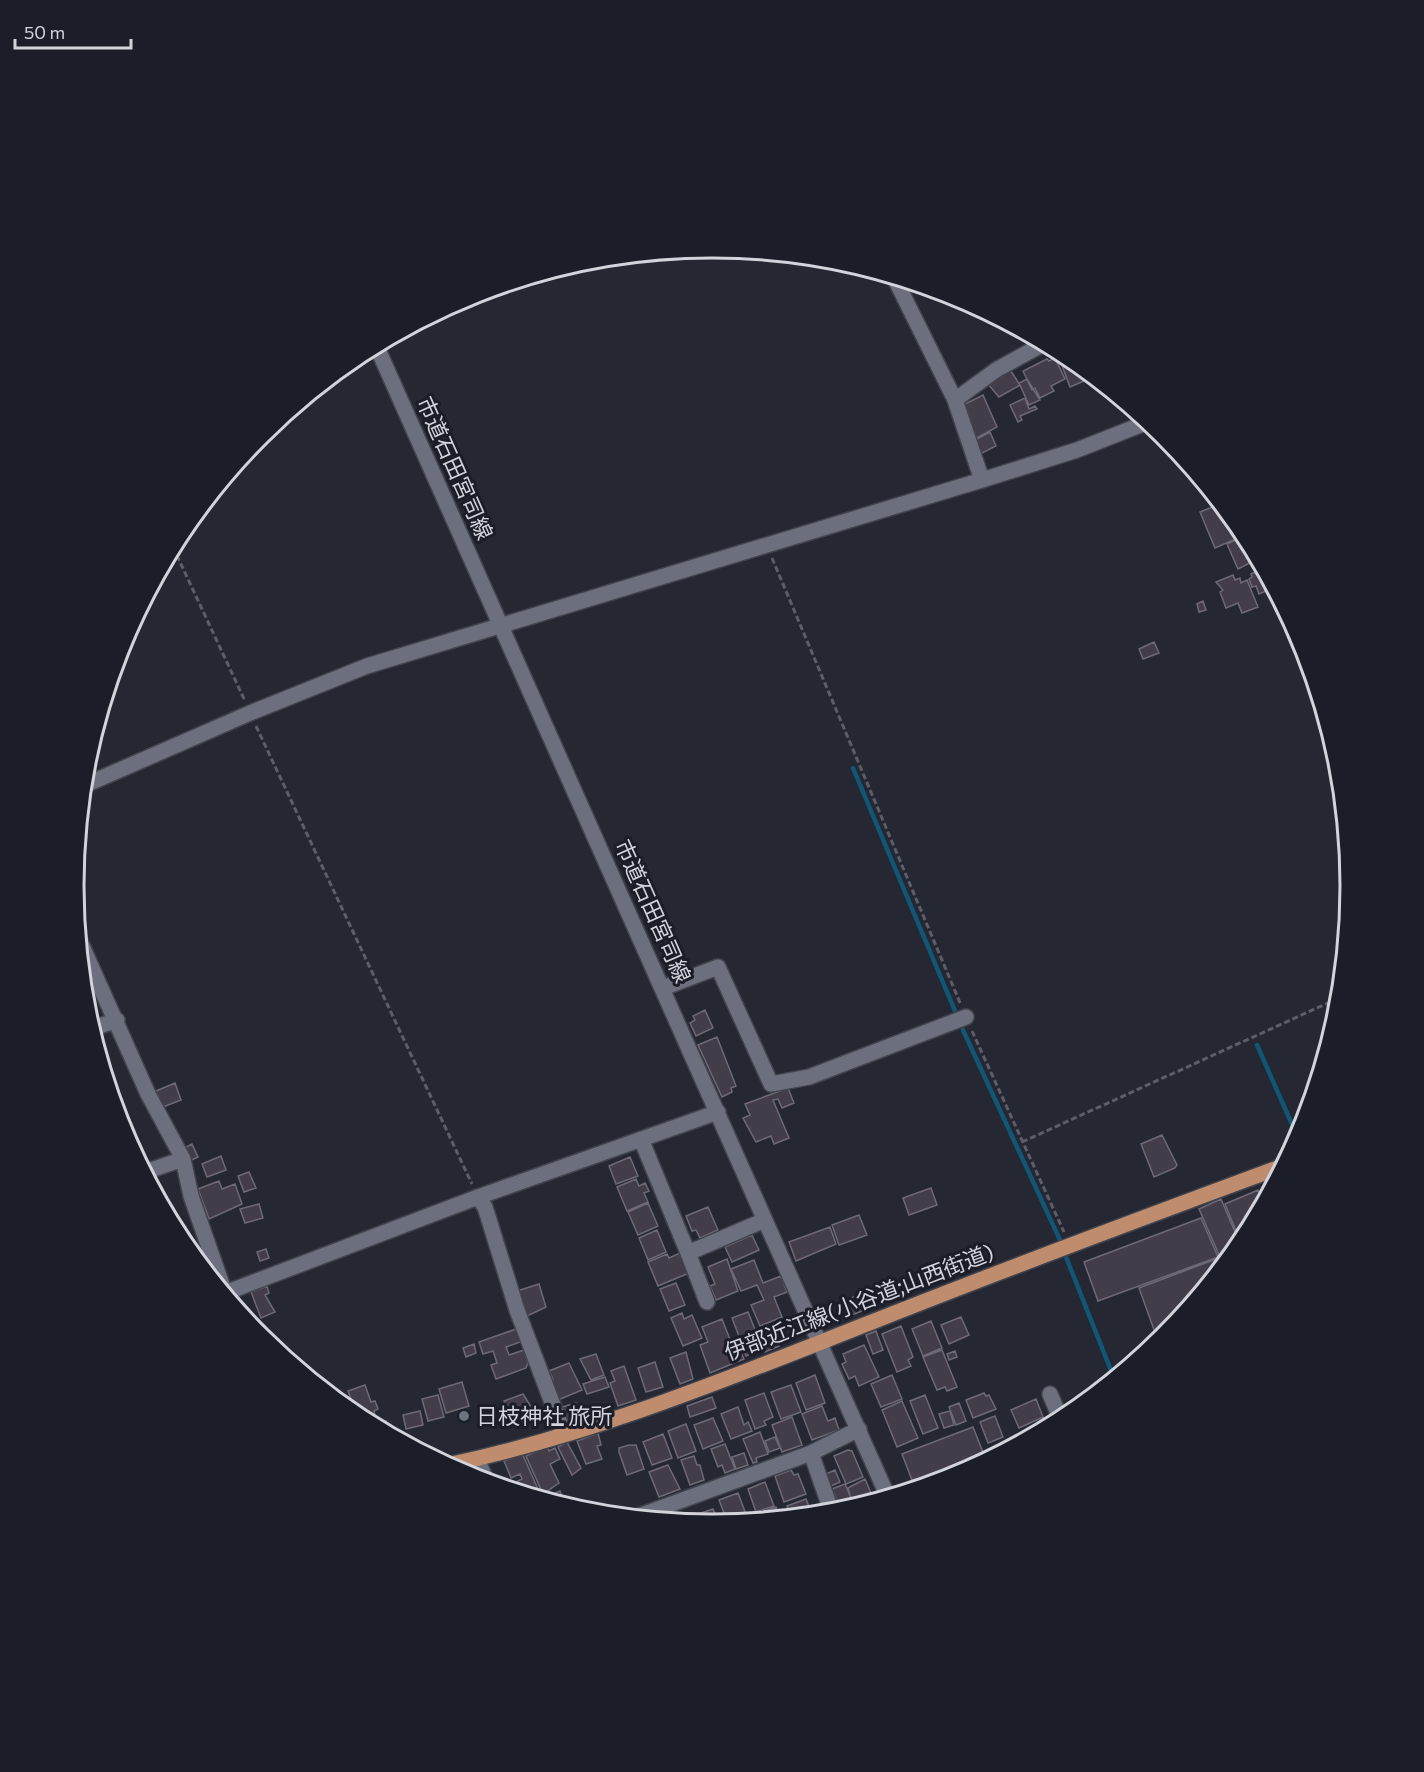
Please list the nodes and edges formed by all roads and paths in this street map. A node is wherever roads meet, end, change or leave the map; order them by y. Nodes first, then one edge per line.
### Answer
1 (899, 286) edge
2 (1036, 349) edge
3 (380, 353) edge
4 (955, 400) junction
5 (1139, 426) edge
6 (982, 480) junction
7 (767, 547) junction
8 (177, 558) edge
9 (500, 626) junction
10 (250, 712) junction
11 (93, 782) edge
12 (88, 960) edge
13 (663, 988) junction
14 (1329, 1002) edge
15 (966, 1017) junction
16 (117, 1020) junction
17 (100, 1026) edge
18 (718, 1112) junction
19 (640, 1139) junction
20 (1022, 1142) junction
21 (183, 1159) junction
22 (152, 1170) edge
23 (1272, 1170) edge
24 (478, 1197) junction
25 (765, 1220) junction
26 (1070, 1245) junction
27 (688, 1253) junction
28 (218, 1273) edge
29 (232, 1290) edge
30 (707, 1302) dead end
31 (818, 1343) junction
32 (1050, 1394) dead end
33 (1057, 1411) edge
34 (859, 1429) junction
35 (564, 1434) junction
36 (811, 1453) junction
37 (477, 1459) junction
38 (463, 1462) edge
39 (482, 1470) edge
40 (885, 1490) edge
41 (829, 1503) edge
42 (652, 1511) edge

1 - 4 street
2 - 4 street
3 - 9 street, 市道石田宮司線
4 - 6 street
5 - 6 street
6 - 7 street
7 - 9 street
7 - 15 path
8 - 10 path
9 - 10 street
9 - 13 street, 市道石田宮司線
10 - 11 street
10 - 24 path
12 - 16 street
13 - 15 street
13 - 18 street, 市道石田宮司線
14 - 20 path
15 - 20 path
16 - 17 street
16 - 21 street
18 - 19 street
18 - 25 street, 市道石田宮司線
19 - 24 street
19 - 27 street
20 - 26 path
21 - 22 street
21 - 28 street
23 - 26 main road, 伊部近江線(小谷道;山西街道)
24 - 29 street
24 - 35 street
25 - 27 street
25 - 31 street, 市道石田宮司線
26 - 31 main road, 伊部近江線(小谷道;山西街道)
27 - 30 street
31 - 34 street, 市道石田宮司線
31 - 35 main road, 伊部近江線(小谷道;山西街道)
32 - 33 street
34 - 36 street
34 - 40 street, 市道石田宮司線
35 - 37 main road, 伊部近江線(小谷道;山西街道)
36 - 41 street
36 - 42 street
37 - 38 main road, 伊部近江線(小谷道;山西街道)
37 - 39 street

